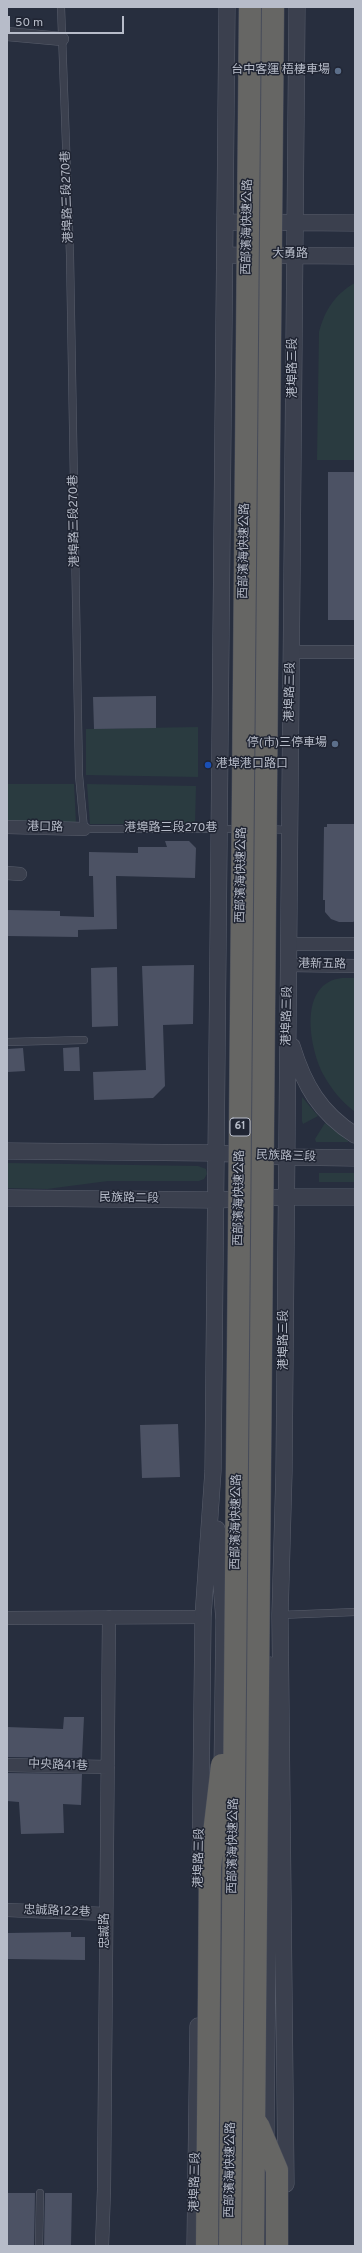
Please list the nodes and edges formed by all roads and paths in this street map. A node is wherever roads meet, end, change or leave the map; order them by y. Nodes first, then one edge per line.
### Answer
1 (61, 7) edge
2 (227, 7) edge
3 (250, 7) edge
4 (274, 7) edge
5 (297, 7) edge
6 (7, 34) edge
7 (62, 39) junction
8 (225, 222) junction
9 (295, 222) junction
10 (355, 223) edge
11 (225, 255) junction
12 (295, 255) junction
13 (355, 256) edge
14 (291, 652) junction
15 (355, 652) edge
16 (7, 827) edge
17 (84, 829) junction
18 (220, 829) junction
19 (289, 830) junction
20 (288, 944) junction
21 (355, 944) edge
22 (288, 965) junction
23 (355, 966) edge
24 (288, 1030) junction
25 (84, 1040) dead end
26 (7, 1042) edge
27 (355, 1135) edge
28 (7, 1151) edge
29 (216, 1154) junction
30 (286, 1158) junction
31 (355, 1158) edge
32 (286, 1197) junction
33 (355, 1197) edge
34 (7, 1198) edge
35 (216, 1200) junction
36 (213, 1471) junction
37 (284, 1472) junction
38 (355, 1612) edge
39 (280, 1615) junction
40 (109, 1617) junction
41 (203, 1617) junction
42 (7, 1618) edge
43 (235, 1659) junction
44 (7, 1765) edge
45 (108, 1767) junction
46 (7, 1910) edge
47 (106, 1914) junction
48 (254, 2118) junction
49 (40, 2193) dead end
50 (39, 2246) edge
51 (102, 2246) edge
52 (195, 2246) edge
53 (207, 2246) edge
54 (218, 2246) edge
55 (230, 2246) edge
56 (253, 2246) edge
57 (265, 2246) edge
58 (277, 2246) edge
59 (287, 2246) edge

1 - 7 lane, 港埠路三段270巷
2 - 8 street, 港埠路三段
3 - 43 highway, 西部濱海快速公路 / 61, bridge
4 - 48 highway, 西部濱海快速公路 / 61, bridge
5 - 9 street, 港埠路三段
6 - 7 street
7 - 17 lane, 港埠路三段270巷
8 - 9 street
8 - 11 street, 港埠路三段
9 - 10 street
9 - 12 street, 港埠路三段
11 - 12 street, 大勇路
11 - 18 street, 港埠路三段
12 - 13 street, 大勇路
12 - 14 street, 港埠路三段
14 - 15 street
14 - 19 street, 港埠路三段
16 - 17 street, 港口路
17 - 18 lane, 港埠路三段270巷
18 - 19 lane, 港埠路三段270巷
18 - 29 street, 港埠路三段
19 - 20 street, 港埠路三段
20 - 21 street, 港新五路
20 - 22 street, 港埠路三段
22 - 23 street, 港新五路
22 - 24 street, 港埠路三段
24 - 27 street
24 - 30 street, 港埠路三段
25 - 26 lane
28 - 29 street
29 - 30 street, 民族路三段
29 - 35 street, 港埠路三段
30 - 31 street, 民族路三段
30 - 32 street, 港埠路三段
32 - 33 street
32 - 35 street, 民族路二段
32 - 37 street, 港埠路三段
34 - 35 street, 民族路二段
35 - 36 street, 港埠路三段
36 - 41 street, 港埠路三段
36 - 54 street, 港埠路三段
37 - 39 street, 港埠路三段
37 - 57 street, 港埠路三段
38 - 39 lane
39 - 59 street, 港埠路三段
40 - 41 street
40 - 42 street
40 - 45 street, 忠誠路
41 - 52 street, 港埠路三段
43 - 53 highway, bridge
43 - 55 highway, 西部濱海快速公路 / 61, bridge
44 - 45 street, 中央路41巷
45 - 47 street, 忠誠路
46 - 47 street, 忠誠路122巷
47 - 51 street, 忠誠路
48 - 56 highway, 西部濱海快速公路 / 61, bridge
48 - 58 highway, bridge
49 - 50 lane

